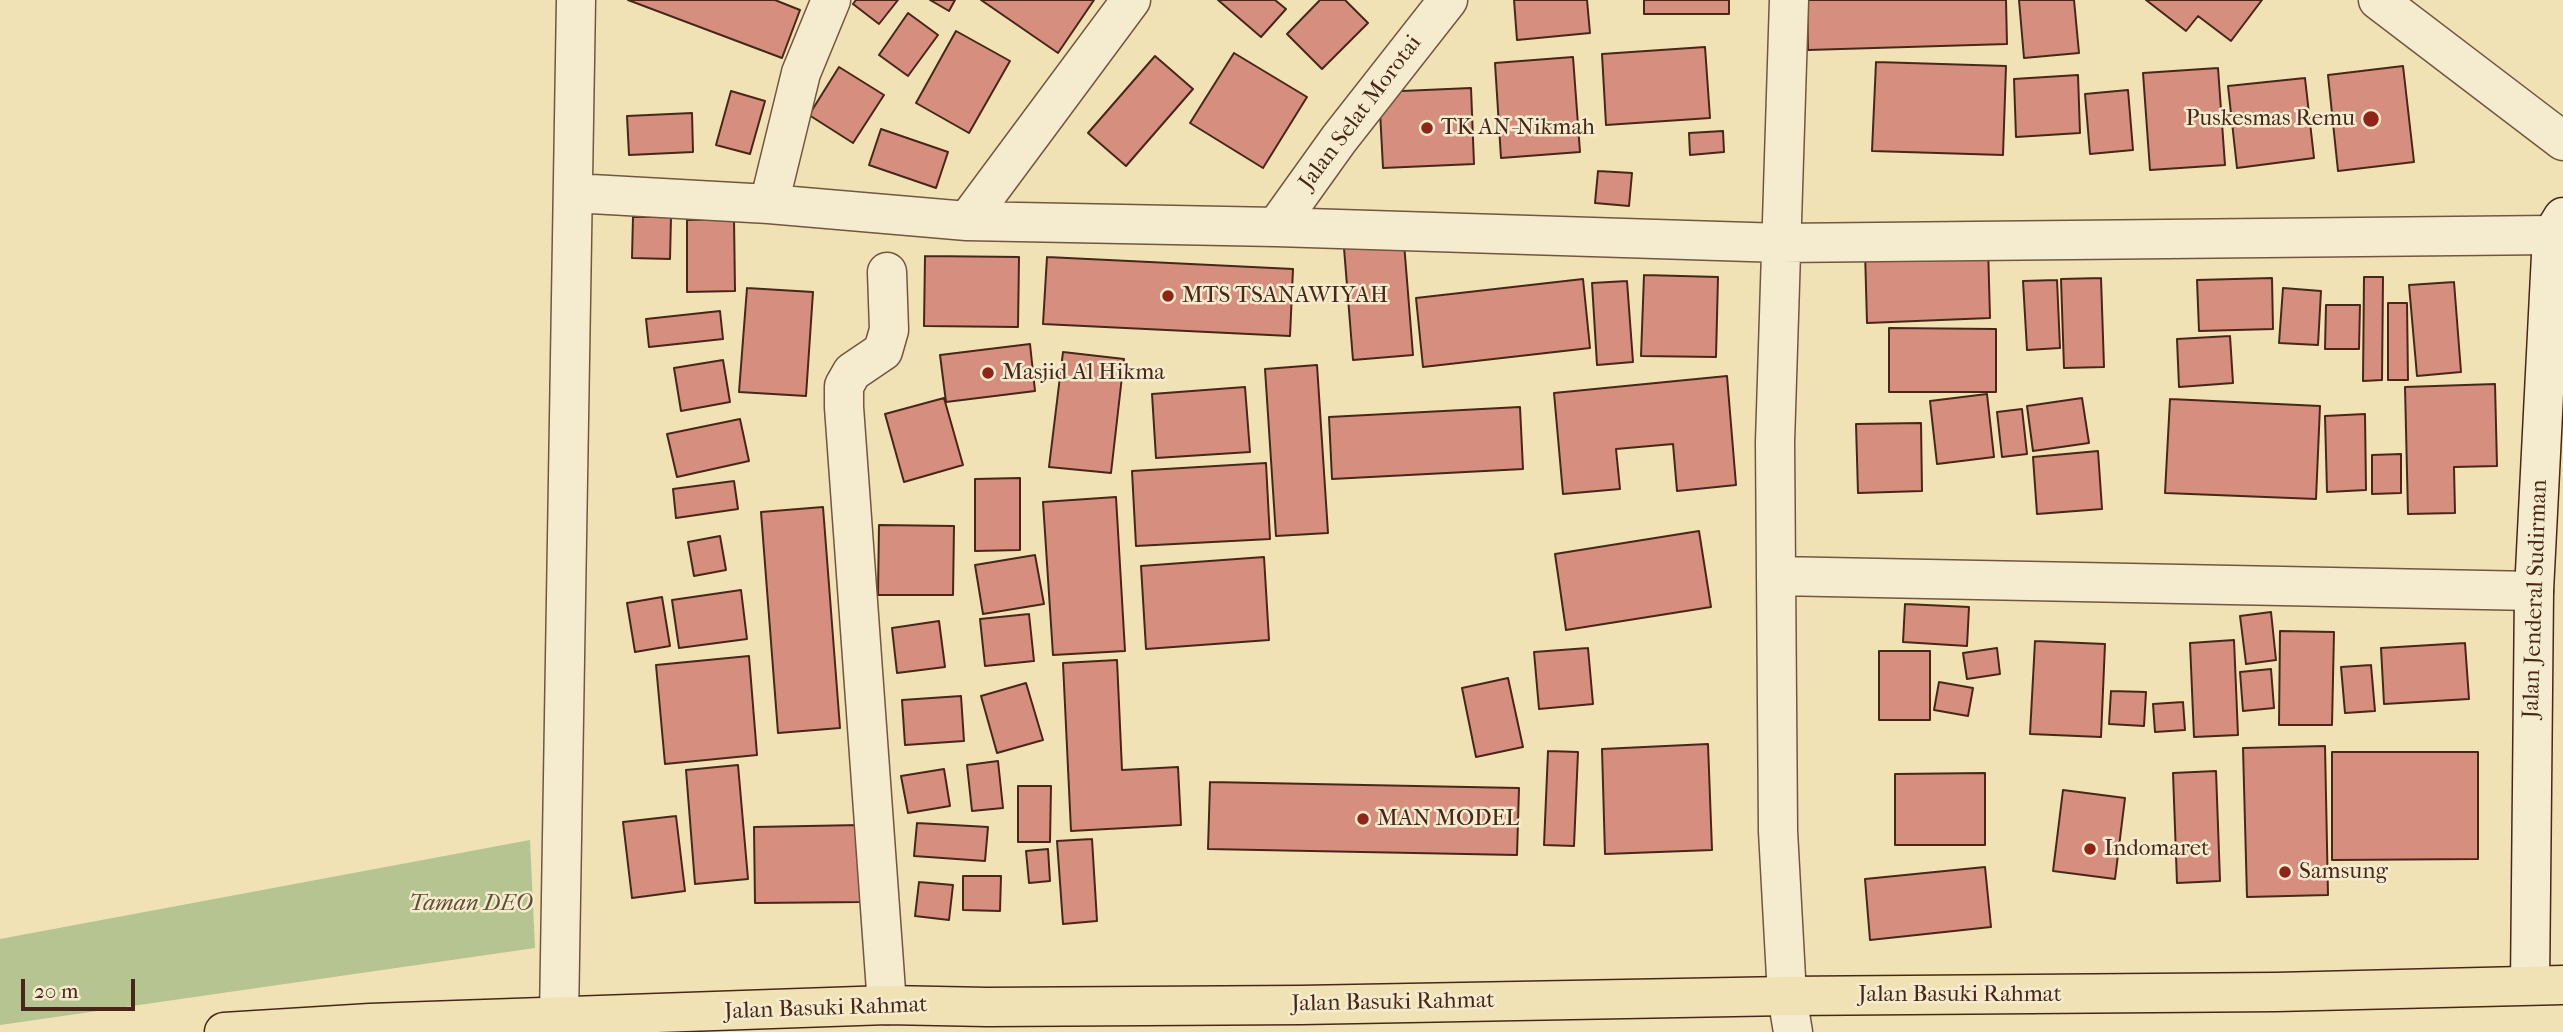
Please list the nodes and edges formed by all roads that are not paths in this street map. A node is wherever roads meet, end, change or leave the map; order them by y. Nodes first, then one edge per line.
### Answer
1 (576, 0) edge
2 (831, 0) edge
3 (1131, 0) edge
4 (1448, 0) edge
5 (1789, 0) edge
6 (2378, 0) edge
7 (2563, 141) edge
8 (573, 193) junction
9 (769, 204) junction
10 (967, 222) junction
11 (2557, 226) edge
12 (1276, 227) junction
13 (1782, 243) junction
14 (887, 272) dead end
15 (1776, 576) junction
16 (2534, 591) junction
17 (2546, 985) edge
18 (887, 1005) junction
19 (1790, 1014) edge
20 (559, 1017) junction
21 (690, 1023) edge
22 (224, 1032) edge

1 - 8 street
2 - 9 street
3 - 10 street
4 - 12 street, Jalan Selat Morotai
5 - 13 street
6 - 7 street
8 - 9 street
8 - 20 street
9 - 10 street
10 - 12 street
11 - 13 street
11 - 16 street, Jalan Jenderal Sudirman
12 - 13 street
13 - 15 street
14 - 18 street
15 - 16 street
15 - 19 street
16 - 17 street, Jalan Jenderal Sudirman
17 - 19 highway, Jalan Basuki Rahmat
18 - 19 highway, Jalan Basuki Rahmat
18 - 21 highway, Jalan Basuki Rahmat
20 - 21 highway, Jalan Basuki Rahmat
20 - 22 highway, Jalan Basuki Rahmat

